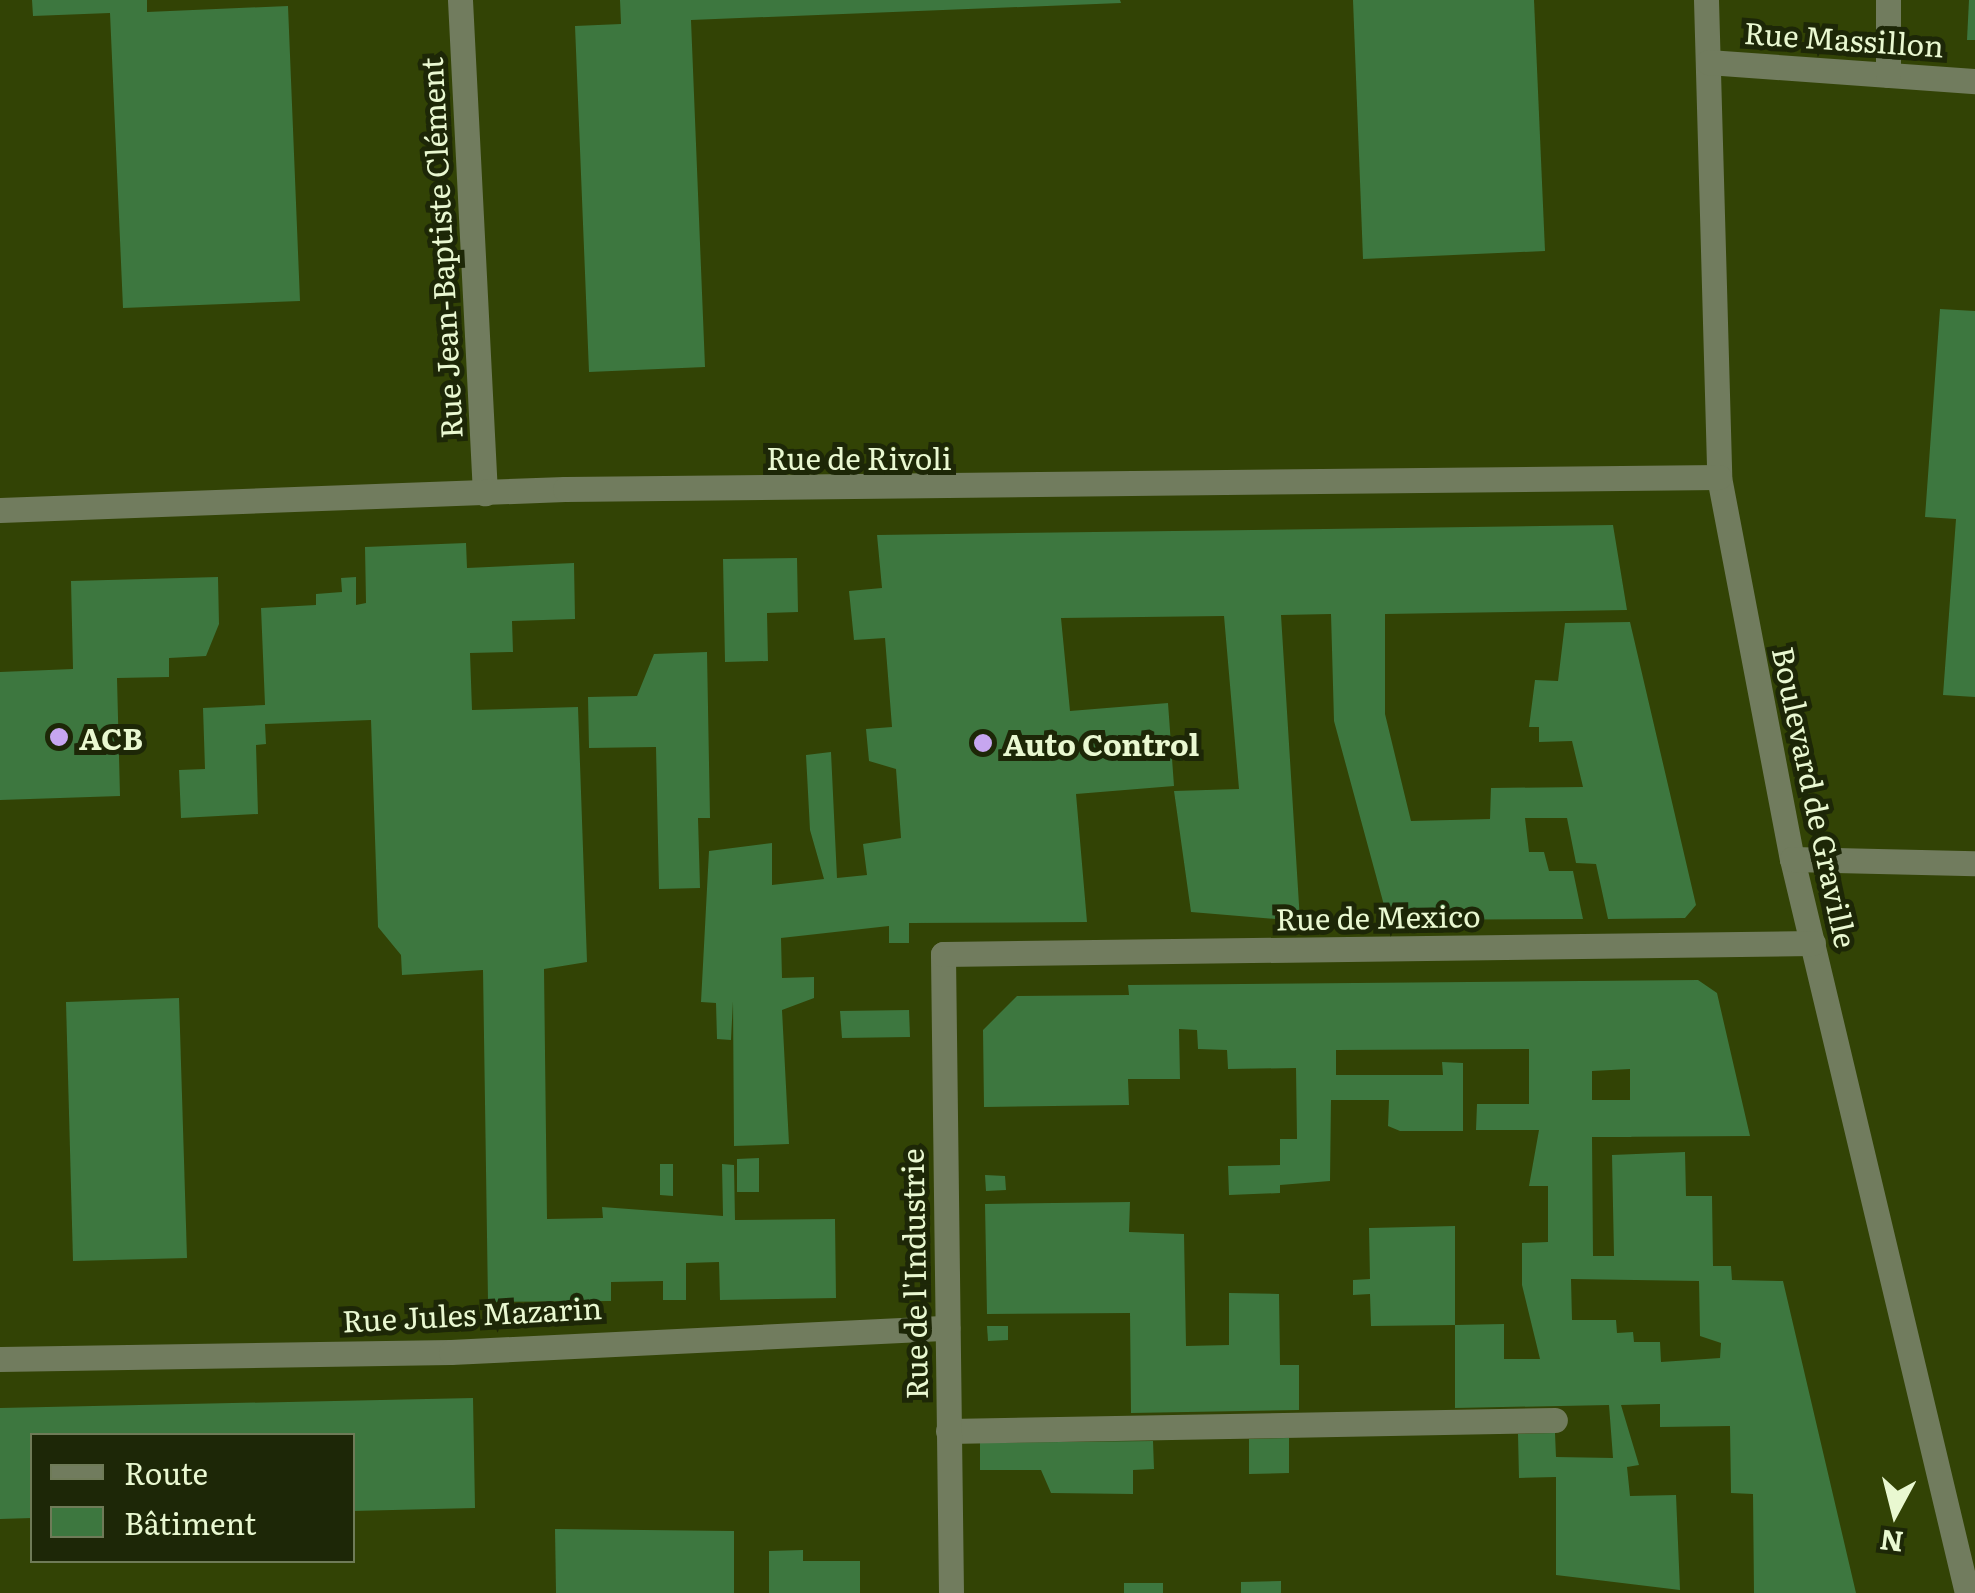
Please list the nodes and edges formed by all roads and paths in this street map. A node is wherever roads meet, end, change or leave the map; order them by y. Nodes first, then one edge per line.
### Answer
1 (460, 0) edge
2 (1706, 0) edge
3 (1888, 0) edge
4 (1708, 62) junction
5 (1888, 75) junction
6 (1975, 81) edge
7 (1718, 478) junction
8 (485, 492) junction
9 (0, 510) edge
10 (1792, 859) junction
11 (1975, 863) edge
12 (1814, 943) junction
13 (943, 954) joint
14 (946, 1328) junction
15 (0, 1358) edge
16 (1556, 1420) dead end
17 (948, 1431) junction
18 (951, 1593) edge
19 (1967, 1593) edge

1 - 8 street, Rue Jean-Baptiste Clément
2 - 4 street, Boulevard de Graville
3 - 5 street
4 - 5 street, Rue Massillon
4 - 7 street, Boulevard de Graville
5 - 6 street, Rue Massillon
7 - 8 street, Rue de Rivoli
7 - 10 street, Boulevard de Graville
8 - 9 street, Rue de Rivoli
10 - 11 street
10 - 12 street, Boulevard de Graville
12 - 13 street, Rue de Mexico
12 - 19 street, Boulevard de Graville
13 - 14 street, Rue de l'Industrie
14 - 15 street, Rue Jules Mazarin
14 - 17 street, Rue de l'Industrie
16 - 17 street
17 - 18 street, Rue de l'Industrie

